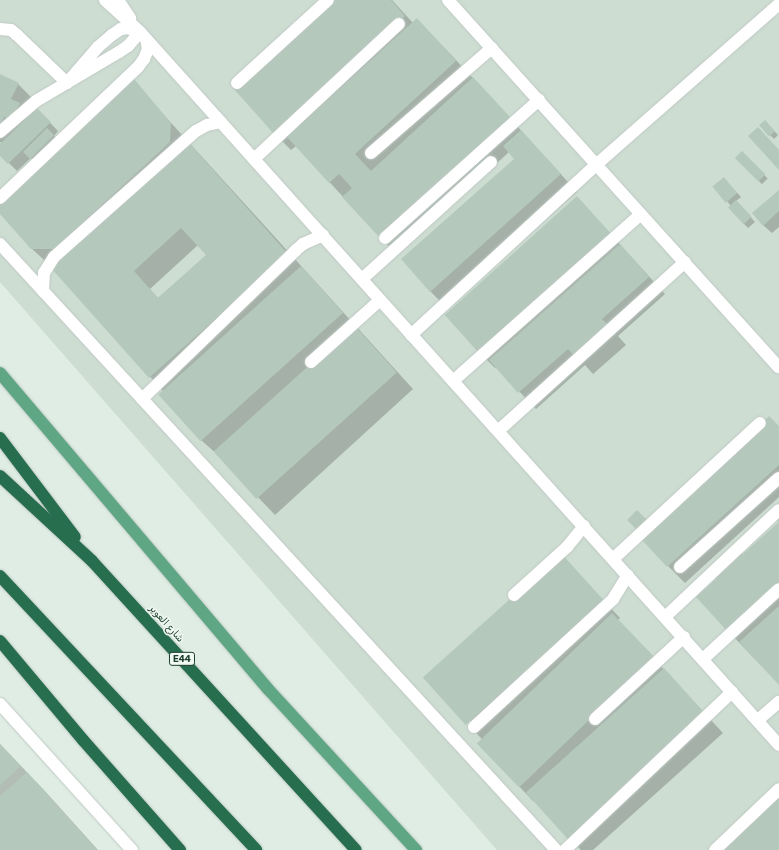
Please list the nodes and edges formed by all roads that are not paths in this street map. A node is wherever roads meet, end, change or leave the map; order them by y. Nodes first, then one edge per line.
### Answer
1 (105, 0) edge
2 (118, 0) edge
3 (328, 0) edge
4 (448, 0) edge
5 (779, 4) edge
6 (399, 24) dead end
7 (0, 29) edge
8 (143, 36) junction
9 (492, 48) junction
10 (67, 82) junction
11 (237, 83) dead end
12 (539, 100) junction
13 (221, 122) junction
14 (0, 132) edge
15 (371, 153) dead end
16 (254, 159) junction
17 (491, 162) dead end
18 (597, 164) junction
19 (0, 198) edge
20 (641, 214) junction
21 (323, 235) junction
22 (386, 238) dead end
23 (0, 244) edge
24 (685, 262) junction
25 (362, 279) junction
26 (43, 291) junction
27 (380, 300) junction
28 (411, 335) junction
29 (311, 362) dead end
30 (779, 367) edge
31 (0, 373) edge
32 (453, 381) junction
33 (142, 399) junction
34 (760, 422) dead end
35 (498, 431) junction
36 (0, 438) edge
37 (0, 476) edge
38 (779, 478) edge
39 (779, 510) edge
40 (584, 526) junction
41 (613, 559) junction
42 (92, 561) junction
43 (680, 567) dead end
44 (628, 575) junction
45 (0, 576) edge
46 (779, 589) edge
47 (514, 595) dead end
48 (665, 616) junction
49 (684, 637) junction
50 (0, 641) edge
51 (703, 659) junction
52 (732, 692) junction
53 (779, 702) edge
54 (0, 704) edge
55 (595, 719) dead end
56 (760, 722) junction
57 (474, 727) dead end
58 (779, 739) edge
59 (779, 745) edge
60 (779, 789) edge
61 (132, 850) edge
62 (180, 850) edge
63 (256, 850) edge
64 (356, 850) edge
65 (416, 850) edge
66 (556, 850) edge
67 (565, 850) edge
68 (715, 850) edge

1 - 8 street
2 - 8 street
3 - 11 street
4 - 9 street
5 - 18 street
6 - 16 street
7 - 10 street
8 - 10 street
8 - 10 street
8 - 13 street
8 - 19 street
9 - 12 street
9 - 15 street
10 - 14 street
12 - 18 street
12 - 22 street
13 - 16 street
13 - 26 street
16 - 21 street
17 - 25 street
18 - 20 street
18 - 28 street
20 - 24 street
20 - 32 street
21 - 25 street
21 - 33 street
23 - 26 street
24 - 30 street
24 - 35 street
25 - 27 street
26 - 33 street
27 - 28 street
27 - 29 street
28 - 32 street
31 - 65 main road
32 - 35 street
33 - 66 street
34 - 41 street
35 - 40 street
36 - 42 highway
37 - 42 highway, شارع العوير / E44
38 - 43 street
39 - 48 street
40 - 41 street
40 - 47 street
41 - 44 street
42 - 64 highway, شارع العوير / E44
44 - 48 street
44 - 57 street
45 - 63 highway
46 - 51 street
48 - 49 street
49 - 51 street
49 - 55 street
50 - 62 highway
51 - 52 street
52 - 56 street
52 - 67 street
53 - 56 street
54 - 61 street
56 - 58 street
56 - 59 street
60 - 68 street

